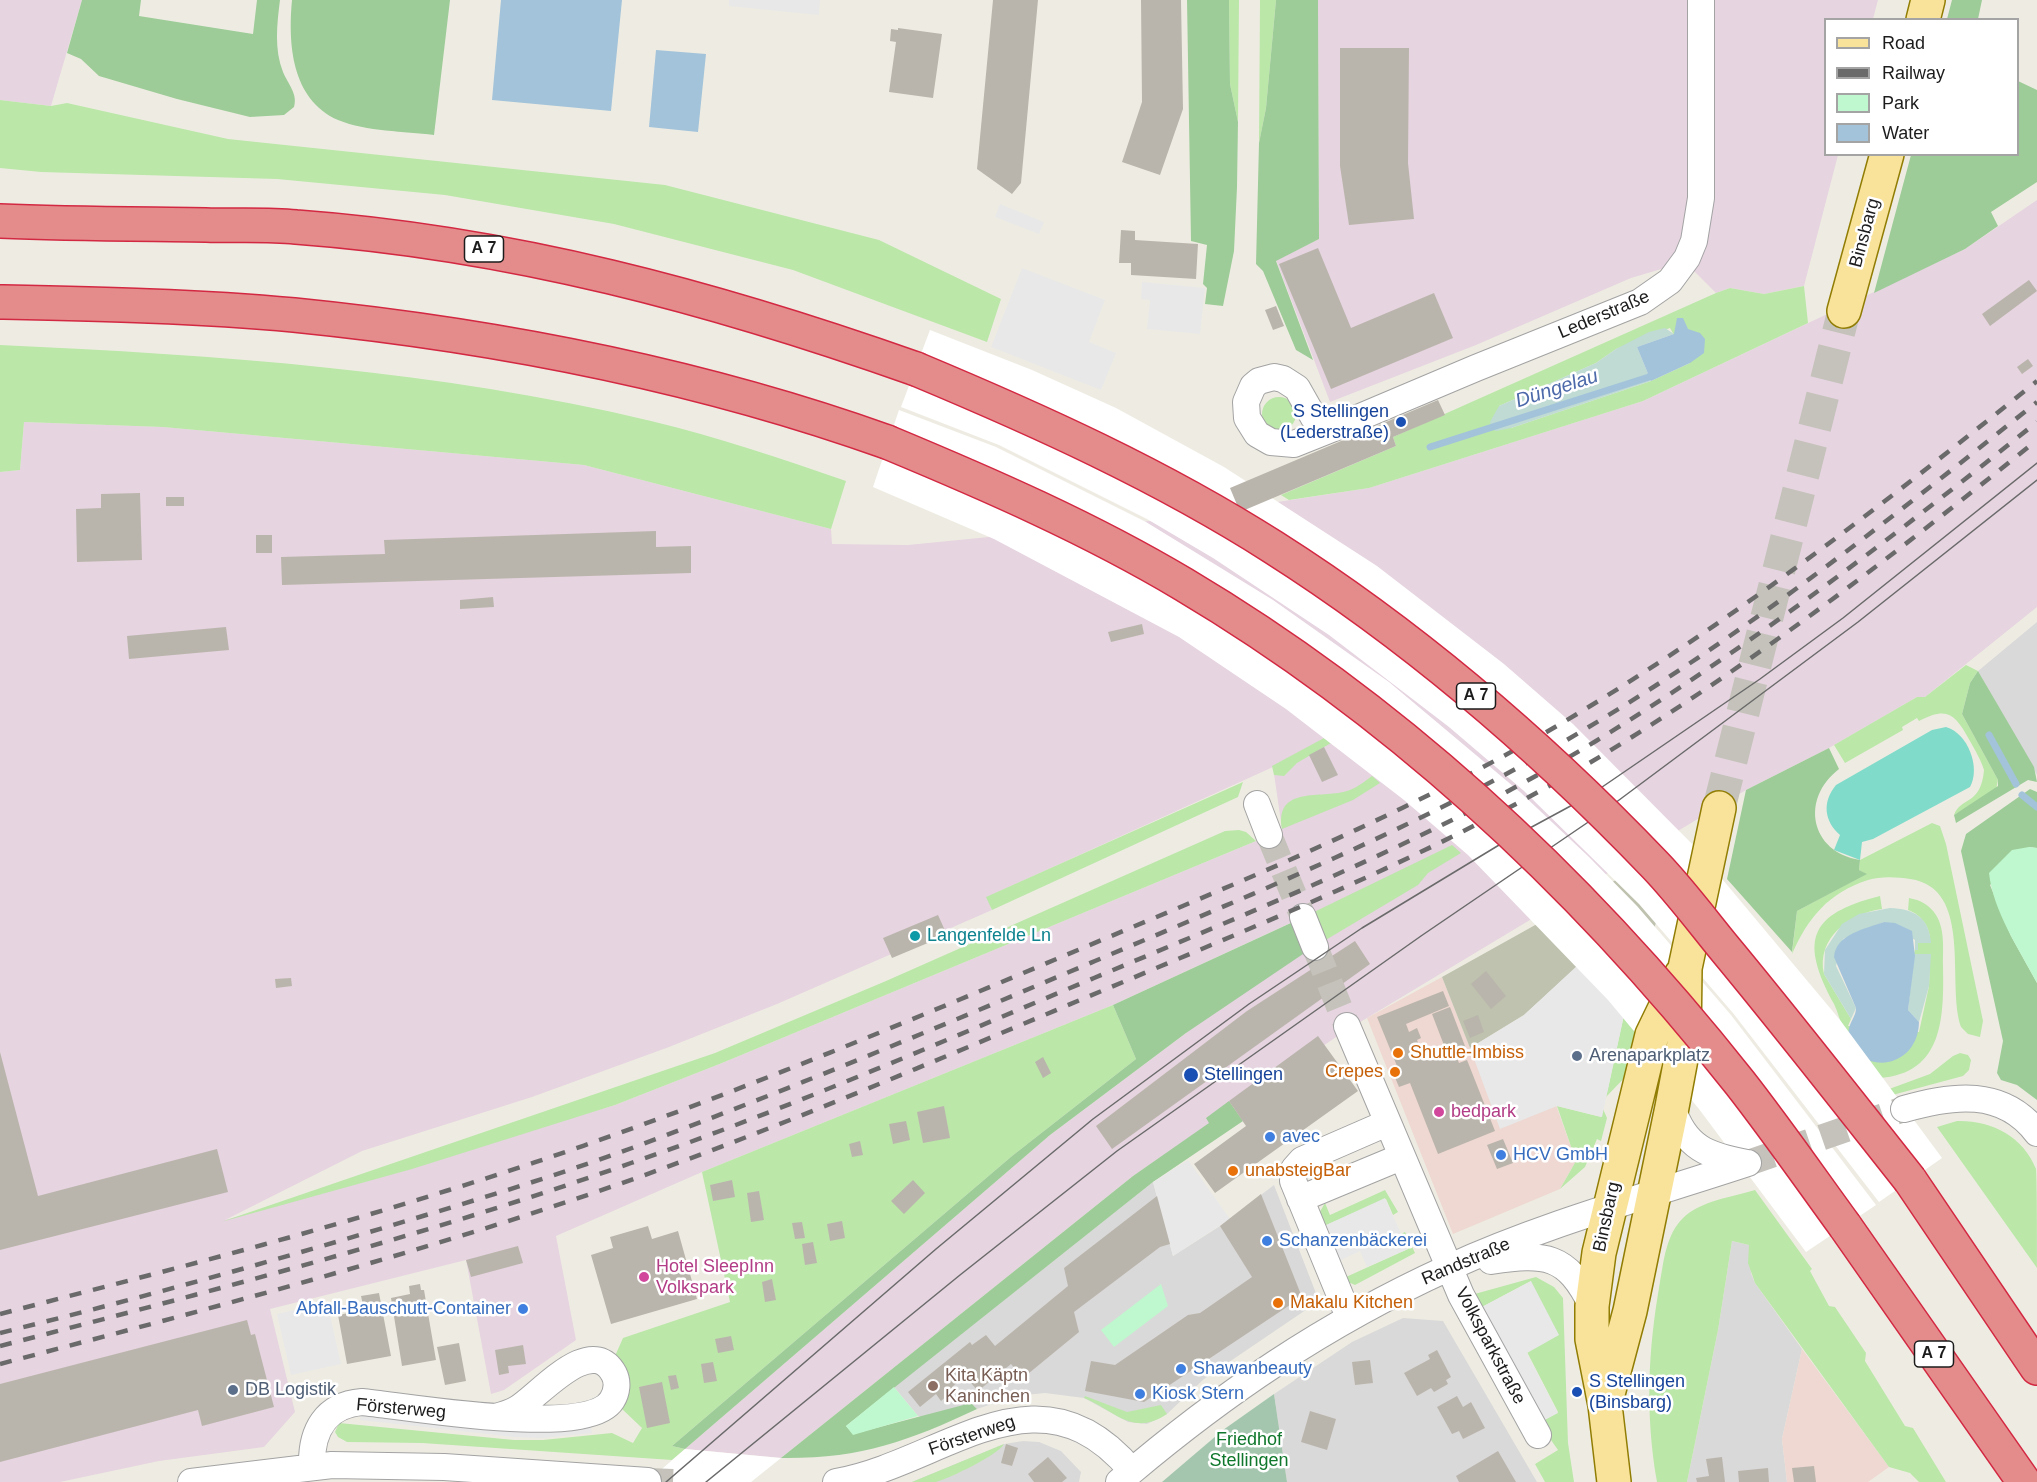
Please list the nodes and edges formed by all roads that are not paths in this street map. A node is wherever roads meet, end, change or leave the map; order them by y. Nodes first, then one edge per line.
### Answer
1 (1701, 0) edge
2 (1928, 0) edge
3 (1924, 18) edge
4 (1886, 156) edge
5 (0, 212) edge
6 (0, 221) edge
7 (37, 223) junction
8 (0, 302) edge
9 (1844, 311) tunnel mouth
10 (1334, 428) junction
11 (1257, 804) dead end
12 (1719, 808) tunnel mouth
13 (1269, 835) tunnel mouth
14 (1303, 917) tunnel mouth
15 (1315, 947) tunnel mouth
16 (1685, 968) junction
17 (1347, 1026) tunnel mouth
18 (1672, 1107) junction
19 (1904, 1109) tunnel mouth
20 (1387, 1123) junction
21 (2037, 1133) edge
22 (1401, 1157) junction
23 (1652, 1196) junction
24 (1300, 1199) junction
25 (1608, 1209) junction
26 (1449, 1267) junction
27 (1592, 1306) junction
28 (1349, 1317) junction
29 (2037, 1368) edge
30 (1605, 1405) junction
31 (495, 1417) dead end
32 (1538, 1435) dead end
33 (312, 1466) junction
34 (1126, 1476) edge
35 (648, 1481) edge
36 (191, 1482) edge
37 (836, 1482) edge
38 (1614, 1482) edge
39 (2024, 1482) edge

1 - 10 street, Lederstraße
2 - 3 main road
4 - 9 main road, Binsbarg
5 - 7 highway
6 - 7 highway, A 7
7 - 29 highway, A 7, bridge
8 - 39 highway, A 7, bridge
10 - 10 street, Lederstraße
11 - 13 street
12 - 16 main road, Binsbarg
14 - 15 street
16 - 18 main road, Binsbarg
16 - 25 main road, Binsbarg
17 - 20 street, Volksparkstraße
18 - 23 main road, Binsbarg
18 - 23 street, Randstraße
19 - 21 street
20 - 22 street, Volksparkstraße
20 - 24 street
22 - 24 street
22 - 26 street, Volksparkstraße
23 - 25 street, Randstraße
23 - 30 main road, Binsbarg
24 - 28 street
25 - 26 street, Randstraße
25 - 27 main road, Binsbarg
26 - 27 street
26 - 28 street, Randstraße
26 - 32 street, Volksparkstraße
27 - 30 main road, Binsbarg
28 - 34 street, Randstraße
30 - 38 main road, Binsbarg
31 - 33 street, Försterweg
33 - 35 street
33 - 36 street
34 - 37 street, Försterweg

